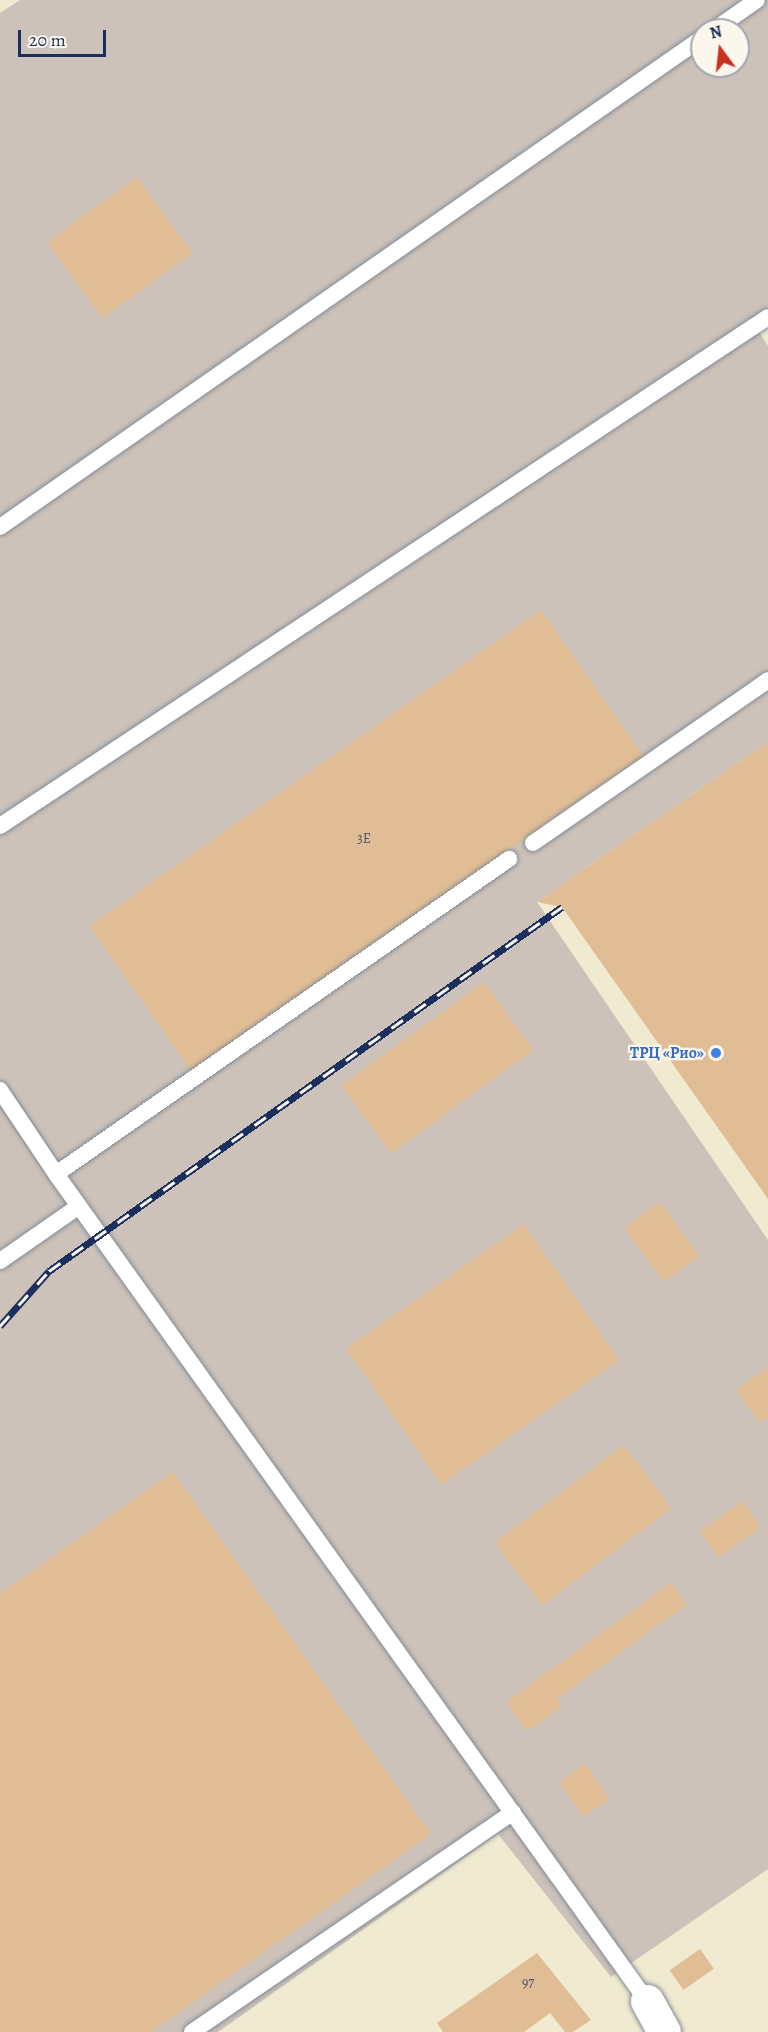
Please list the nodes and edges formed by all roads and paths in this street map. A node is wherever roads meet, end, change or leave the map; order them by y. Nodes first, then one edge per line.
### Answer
1 (757, 0) edge
2 (731, 18) edge
3 (690, 46) edge
4 (768, 317) edge
5 (0, 527) edge
6 (768, 680) edge
7 (0, 826) edge
8 (533, 843) dead end
9 (509, 860) dead end
10 (0, 1090) edge
11 (56, 1174) junction
12 (79, 1206) junction
13 (0, 1261) edge
14 (513, 1812) junction
15 (647, 2001) joint
16 (192, 2032) edge
17 (664, 2032) edge

1 - 2 lane
3 - 5 lane
4 - 7 lane
6 - 8 lane
9 - 11 lane
10 - 11 lane
11 - 12 lane
12 - 13 lane
12 - 14 lane
14 - 15 lane
14 - 16 lane
15 - 17 street

